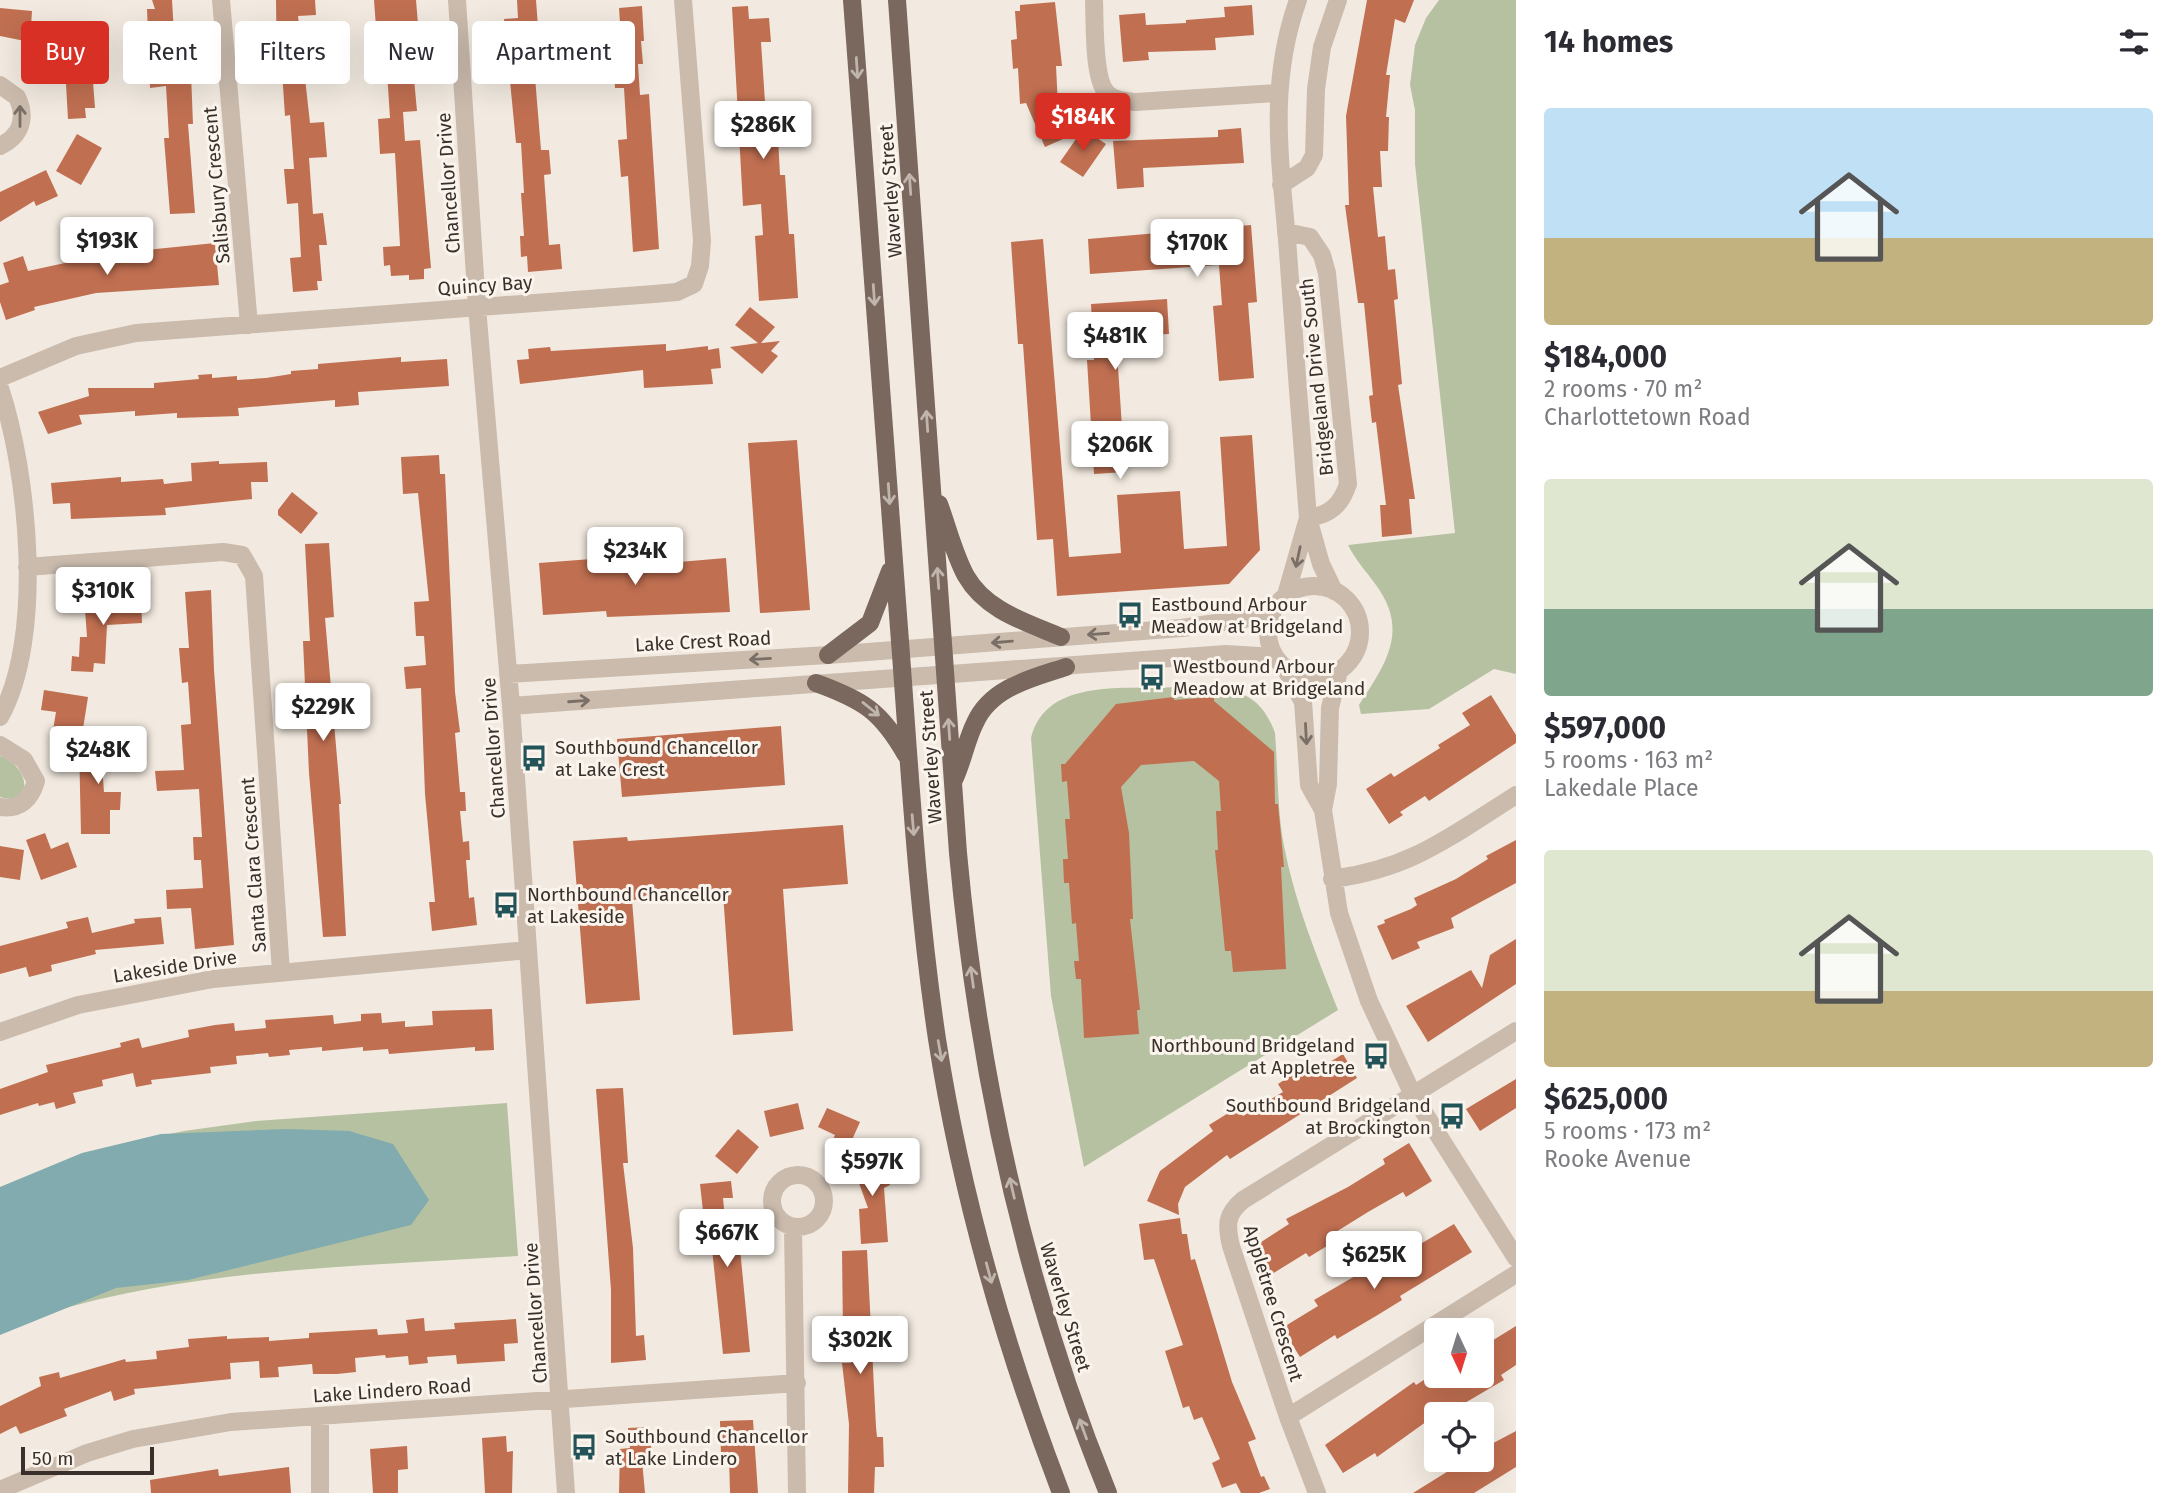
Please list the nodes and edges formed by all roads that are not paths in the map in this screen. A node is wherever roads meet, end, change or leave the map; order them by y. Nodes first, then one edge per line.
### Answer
1 (221, 0) edge
2 (457, 0) edge
3 (683, 0) edge
4 (852, 0) edge
5 (897, 0) edge
6 (1094, 0) edge
7 (1298, 0) edge
8 (1338, 0) edge
9 (0, 85) edge
10 (1278, 93) junction
11 (0, 146) edge
12 (1281, 185) junction
13 (1286, 232) junction
14 (477, 307) junction
15 (249, 325) junction
16 (0, 378) edge
17 (0, 388) edge
18 (932, 489) junction
19 (1308, 518) junction
20 (894, 561) junction
21 (27, 567) junction
22 (1334, 591) junction
23 (1282, 599) junction
24 (1061, 637) junction
25 (943, 646) junction
26 (900, 650) junction
27 (828, 655) junction
28 (1280, 664) junction
29 (1066, 667) junction
30 (1339, 671) junction
31 (508, 674) junction
32 (945, 675) junction
33 (902, 677) junction
34 (816, 683) junction
35 (511, 706) junction
36 (0, 717) edge
37 (0, 745) edge
38 (907, 757) junction
39 (953, 783) junction
40 (1516, 795) edge
41 (0, 807) edge
42 (1323, 810) junction
43 (1332, 879) junction
44 (528, 950) junction
45 (281, 972) junction
46 (1516, 1031) edge
47 (0, 1032) edge
48 (1413, 1095) junction
49 (793, 1227) dead end
50 (1516, 1258) edge
51 (1516, 1274) edge
52 (797, 1383) junction
53 (562, 1399) junction
54 (320, 1416) junction
55 (1288, 1417) junction
56 (2, 1491) edge
57 (320, 1493) edge
58 (566, 1493) edge
59 (797, 1493) edge
60 (1061, 1493) edge
61 (1108, 1493) edge
62 (1317, 1493) edge

1 - 15 street, Salisbury Crescent
2 - 14 street, Chancellor Drive
3 - 14 street, Quincy Bay
4 -> 20 main road, Waverley Street
18 -> 5 main road, Waverley Street
6 - 10 street
7 - 10 street, Bridgeland Drive South
8 - 12 street
11 -> 9 street
10 - 12 street, Bridgeland Drive South
12 - 13 street, Bridgeland Drive South
13 - 19 street, Bridgeland Drive South
13 - 19 street, Bridgeland Drive South
14 - 15 street, Quincy Bay
14 - 31 street, Chancellor Drive
15 - 16 street, Quincy Bay
17 - 21 street
18 - 24 main road
25 -> 18 main road, Waverley Street
19 - 22 street, Bridgeland Drive South
19 -> 23 street, Bridgeland Drive South
20 - 26 main road, Waverley Street
20 - 27 main road
21 - 36 street
21 - 45 street, Santa Clara Crescent
22 - 23 street
22 - 30 street
23 -> 24 street, Lake Crest Road
23 - 28 street
24 -> 25 street, Lake Crest Road
25 - 26 street, Lake Crest Road
25 - 32 main road, Waverley Street
26 - 27 street, Lake Crest Road
26 - 33 main road, Waverley Street
27 -> 31 street, Lake Crest Road
28 - 29 street
28 - 30 street
28 -> 42 street
29 - 32 street
29 - 39 main road
30 - 42 street
31 - 35 street, Chancellor Drive
32 - 33 street
39 -> 32 main road, Waverley Street
33 - 34 street
33 - 38 main road, Waverley Street
35 -> 34 street
34 -> 38 main road
35 - 44 street, Chancellor Drive
37 - 41 street
38 -> 60 main road, Waverley Street
61 -> 39 main road, Waverley Street
40 - 43 street
42 - 43 street
43 - 48 street
44 - 45 street, Lakeside Drive
44 - 53 street, Chancellor Drive
45 - 47 street, Lakeside Drive
46 - 48 street
48 - 50 street
48 - 55 street, Appletree Crescent
49 - 52 street
51 - 55 street
52 - 53 street, Lake Lindero Road
52 - 59 street
53 - 54 street, Lake Lindero Road
53 - 58 street, Chancellor Drive
54 - 56 street, Lake Lindero Road
54 - 57 street
55 - 62 street, Appletree Crescent

